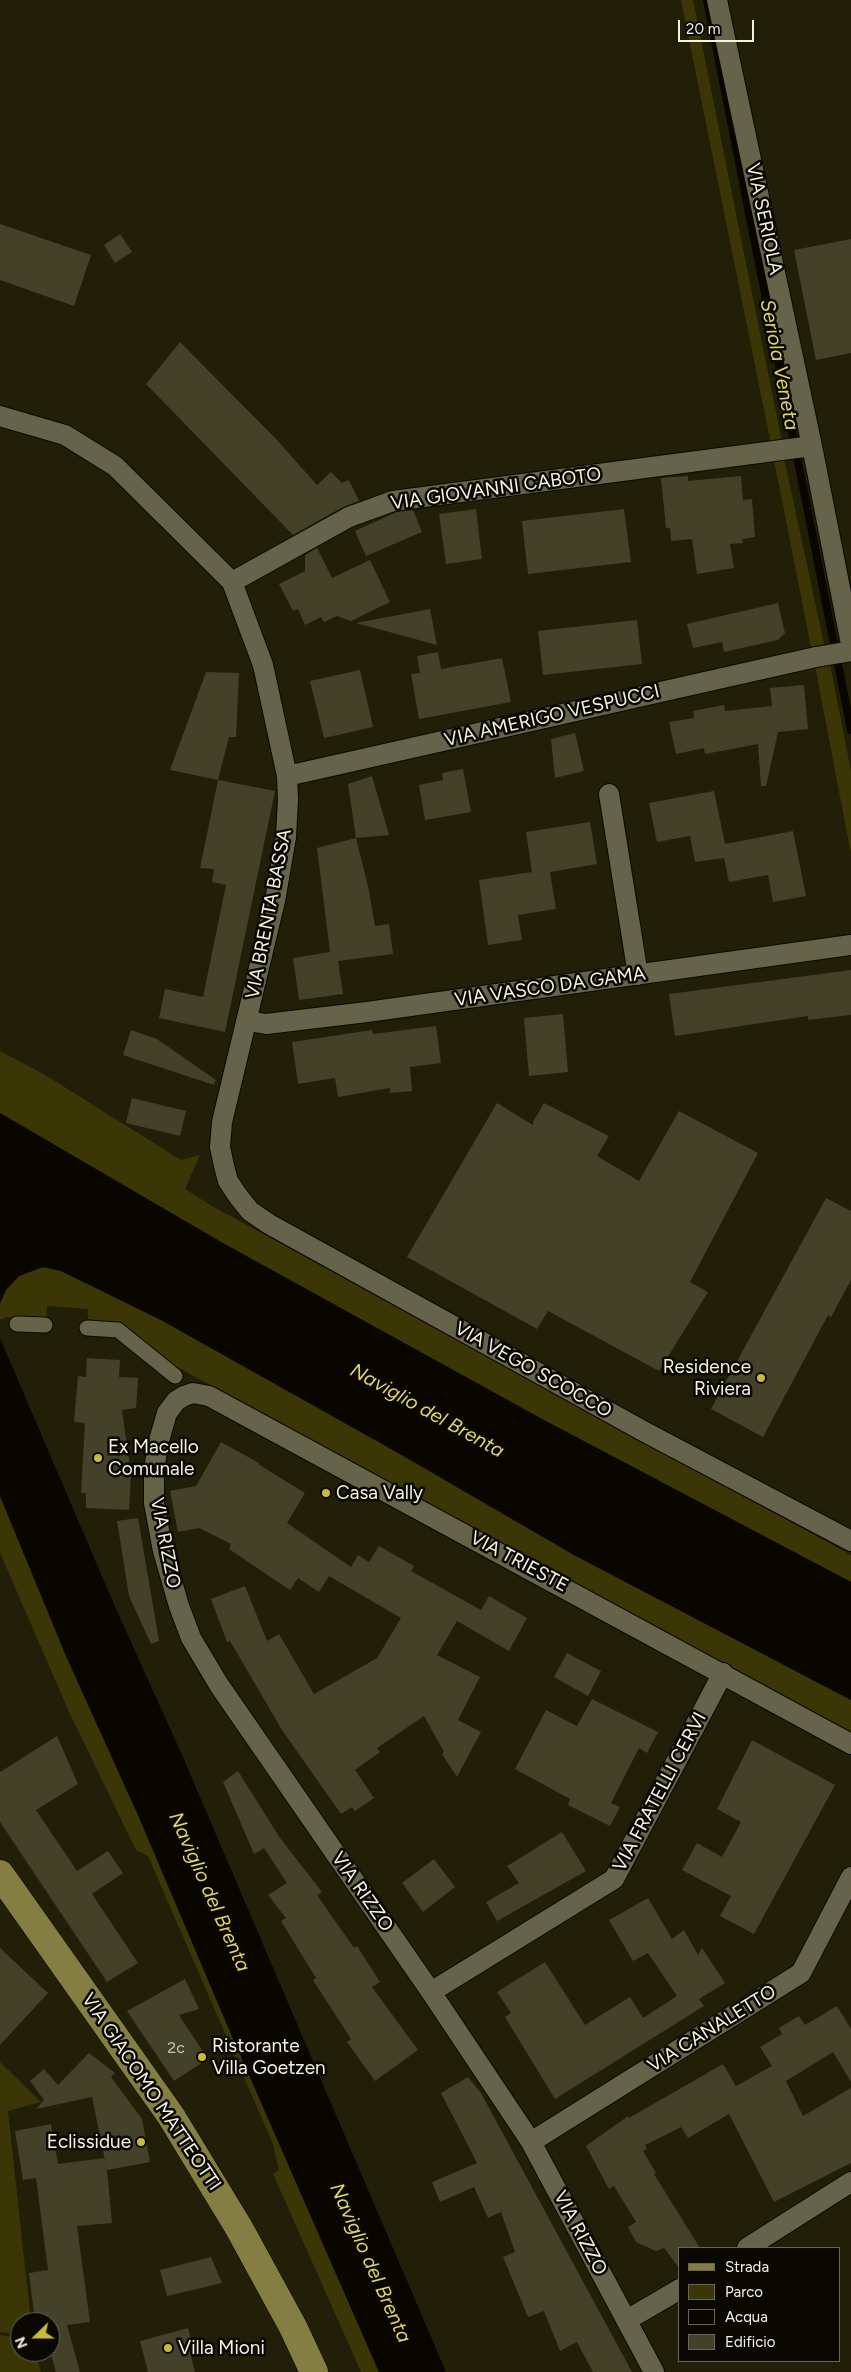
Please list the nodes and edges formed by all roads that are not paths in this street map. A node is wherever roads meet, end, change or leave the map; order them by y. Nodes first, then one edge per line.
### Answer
1 (717, 0) edge
2 (0, 416) edge
3 (808, 447) junction
4 (232, 582) junction
5 (849, 649) edge
6 (287, 776) junction
7 (608, 794) dead end
8 (851, 945) edge
9 (638, 975) junction
10 (248, 1021) junction
11 (228, 1181) joint
12 (17, 1324) dead end
13 (46, 1325) dead end
14 (87, 1328) dead end
15 (175, 1376) dead end
16 (184, 1396) joint
17 (851, 1541) edge
18 (722, 1673) junction
19 (851, 1744) edge
20 (0, 1874) edge
21 (851, 1877) edge
22 (431, 1992) junction
23 (531, 2142) junction
24 (851, 2182) edge
25 (748, 2247) edge
26 (678, 2290) edge
27 (628, 2320) junction
28 (314, 2372) edge
29 (654, 2372) edge

1 - 3 street, VIA SERIOLA
2 - 4 street, VIA BRENTA BASSA
3 - 4 street, VIA GIOVANNI CABOTO
3 - 5 street, VIA SERIOLA
4 - 6 street, VIA BRENTA BASSA
5 - 6 street, VIA AMERIGO VESPUCCI
6 - 10 street, VIA BRENTA BASSA
7 - 9 street
8 - 9 street, VIA VASCO DA GAMA
9 - 10 street, VIA VASCO DA GAMA
10 - 11 street, VIA BRENTA BASSA
11 - 17 street, VIA VEGO SCOCCO
12 - 13 street
14 - 15 street
16 - 18 street, VIA TRIESTE
16 - 22 street, VIA RIZZO
18 - 19 street, VIA TRIESTE
18 - 22 street, VIA FRATELLI CERVI
20 - 28 main road, VIA GIACOMO MATTEOTTI
21 - 23 street, VIA CANALETTO
22 - 23 street, VIA RIZZO
23 - 27 street, VIA RIZZO
24 - 25 street
26 - 27 street
27 - 29 street, VIA RIZZO

